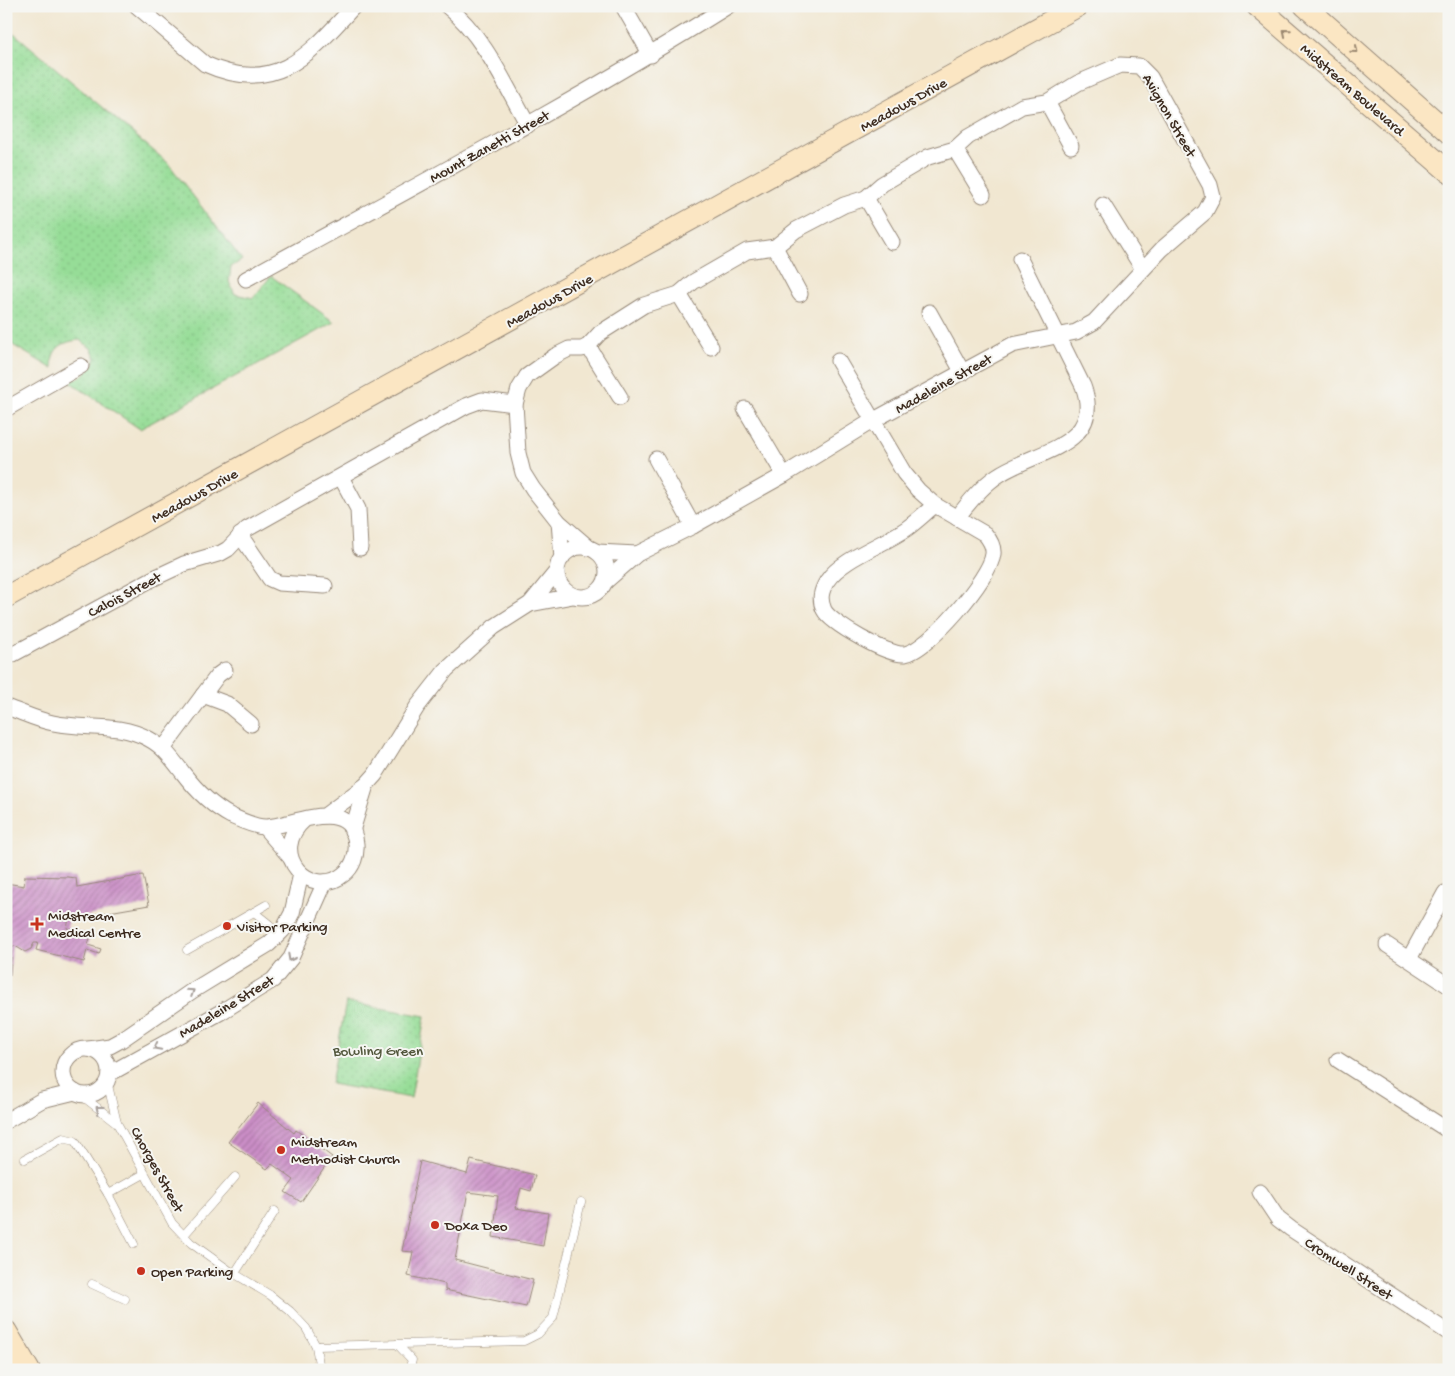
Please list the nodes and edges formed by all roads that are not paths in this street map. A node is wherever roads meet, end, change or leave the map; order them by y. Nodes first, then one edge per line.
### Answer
1 (137, 6) edge
2 (354, 6) edge
3 (447, 6) edge
4 (623, 6) edge
5 (728, 6) edge
6 (1078, 6) edge
7 (1257, 6) edge
8 (1305, 6) edge
9 (651, 55) junction
10 (1047, 102) junction
11 (528, 125) junction
12 (1449, 133) edge
13 (1072, 146) dead end
14 (955, 149) junction
15 (1449, 172) edge
16 (1210, 185) joint
17 (983, 195) dead end
18 (866, 198) junction
19 (1103, 206) dead end
20 (892, 242) dead end
21 (775, 247) junction
22 (1020, 259) dead end
23 (1143, 269) junction
24 (246, 278) dead end
25 (679, 294) junction
26 (800, 294) dead end
27 (929, 312) dead end
28 (1058, 337) junction
29 (588, 346) junction
30 (710, 347) dead end
31 (838, 361) dead end
32 (81, 366) dead end
33 (963, 373) junction
34 (620, 397) dead end
35 (515, 404) junction
36 (6, 408) edge
37 (745, 409) dead end
38 (872, 421) junction
39 (656, 459) dead end
40 (784, 475) junction
41 (341, 477) junction
42 (935, 505) junction
43 (957, 518) junction
44 (559, 522) junction
45 (693, 526) junction
46 (240, 534) junction
47 (360, 548) dead end
48 (593, 550) junction
49 (636, 554) junction
50 (559, 564) junction
51 (606, 581) junction
52 (325, 586) dead end
53 (573, 596) junction
54 (10, 597) edge
55 (530, 604) junction
56 (6, 658) edge
57 (225, 670) dead end
58 (203, 695) junction
59 (6, 706) edge
60 (251, 724) dead end
61 (163, 749) junction
62 (366, 785) junction
63 (327, 814) junction
64 (305, 819) junction
65 (265, 828) junction
66 (352, 831) junction
67 (290, 857) junction
68 (301, 874) junction
69 (325, 882) junction
70 (1445, 893) dead end
71 (266, 905) dead end
72 (254, 912) junction
73 (278, 935) junction
74 (1387, 945) dead end
75 (187, 950) dead end
76 (1409, 960) junction
77 (1449, 986) edge
78 (89, 1049) junction
79 (1338, 1060) dead end
80 (63, 1069) junction
81 (108, 1078) junction
82 (78, 1094) junction
83 (42, 1100) junction
84 (6, 1120) edge
85 (117, 1123) junction
86 (1449, 1132) edge
87 (25, 1159) dead end
88 (144, 1174) junction
89 (235, 1177) dead end
90 (1260, 1192) dead end
91 (108, 1194) junction
92 (581, 1202) dead end
93 (275, 1210) dead end
94 (184, 1235) junction
95 (134, 1244) dead end
96 (235, 1273) junction
97 (92, 1284) dead end
98 (126, 1299) dead end
99 (6, 1331) edge
100 (1449, 1334) edge
101 (397, 1344) junction
102 (316, 1346) junction
103 (6, 1364) edge
104 (10, 1370) edge
105 (29, 1370) edge
106 (320, 1370) edge
107 (409, 1370) edge

1 - 2 street
3 - 11 street
4 - 9 street
5 - 9 street, Mount Zanetti Street
6 - 54 street, Meadows Drive
15 -> 7 street, Midstream Boulevard
8 -> 12 street, Midstream Boulevard
9 - 11 street, Mount Zanetti Street
10 - 13 street
10 - 14 street, Avignon Street
10 - 16 street, Avignon Street
11 - 24 street, Mount Zanetti Street
14 - 17 street
14 - 18 street, Avignon Street
16 - 23 street, Madeleine Street
18 - 20 street
18 - 21 street, Avignon Street
19 - 23 street
21 - 25 street
21 - 26 street
22 - 28 street
23 - 28 street, Madeleine Street
25 - 29 street
25 - 30 street
27 - 33 street
28 - 33 street, Madeleine Street
28 - 43 street
29 - 34 street
29 - 35 street
31 - 38 street
32 - 36 street
33 - 38 street, Madeleine Street
35 - 41 street, Calois Street
35 - 44 street
37 - 40 street
38 - 40 street, Madeleine Street
38 - 42 street
39 - 45 street
40 - 45 street, Madeleine Street
41 - 46 street, Calois Street
41 - 47 street
42 - 43 street
42 - 43 street
44 - 48 street
44 - 50 street
45 - 49 street, Madeleine Street
46 - 52 street
46 - 56 street, Calois Street
48 - 49 street, Madeleine Street
48 - 50 street, Madeleine Street
48 - 51 street
49 - 51 street, Madeleine Street
50 - 53 street
50 - 55 street, Madeleine Street
51 - 53 street, Madeleine Street
53 - 55 street, Madeleine Street
55 - 62 street, Madeleine Street
57 - 58 street
58 - 60 street
58 - 61 street
59 - 61 street
61 - 65 street
62 - 63 street, Madeleine Street
62 - 66 street, Madeleine Street
63 - 64 street, Madeleine Street
63 - 66 street
64 - 65 street, Madeleine Street
64 - 67 street
65 - 67 street
66 - 69 street, Madeleine Street
67 - 68 street
68 - 69 street
68 - 73 street, Madeleine Street
69 -> 81 street, Madeleine Street
70 - 76 street
71 - 72 lane
72 - 73 lane
72 - 75 lane
78 -> 73 street, Madeleine Street
74 - 76 street
76 - 77 street
78 - 80 street, Madeleine Street
78 - 81 street
79 - 86 street
80 - 82 street
80 - 83 street, Madeleine Street
81 - 82 street, Madeleine Street
81 - 85 lane, Chorges Street
82 - 83 street, Madeleine Street
85 -> 82 lane, Chorges Street
83 - 84 street, Madeleine Street
85 - 88 lane, Chorges Street
87 - 91 lane
88 - 91 lane
88 - 94 lane, Chorges Street
89 - 94 lane
90 - 100 street, Cromwell Street
91 - 95 lane
92 - 101 lane
93 - 96 lane
94 - 96 lane, Chorges Street
96 - 102 lane, Chorges Street
97 - 98 lane
99 - 105 street
101 - 102 lane
101 - 107 lane
102 - 106 lane, Chorges Street
103 - 104 street

